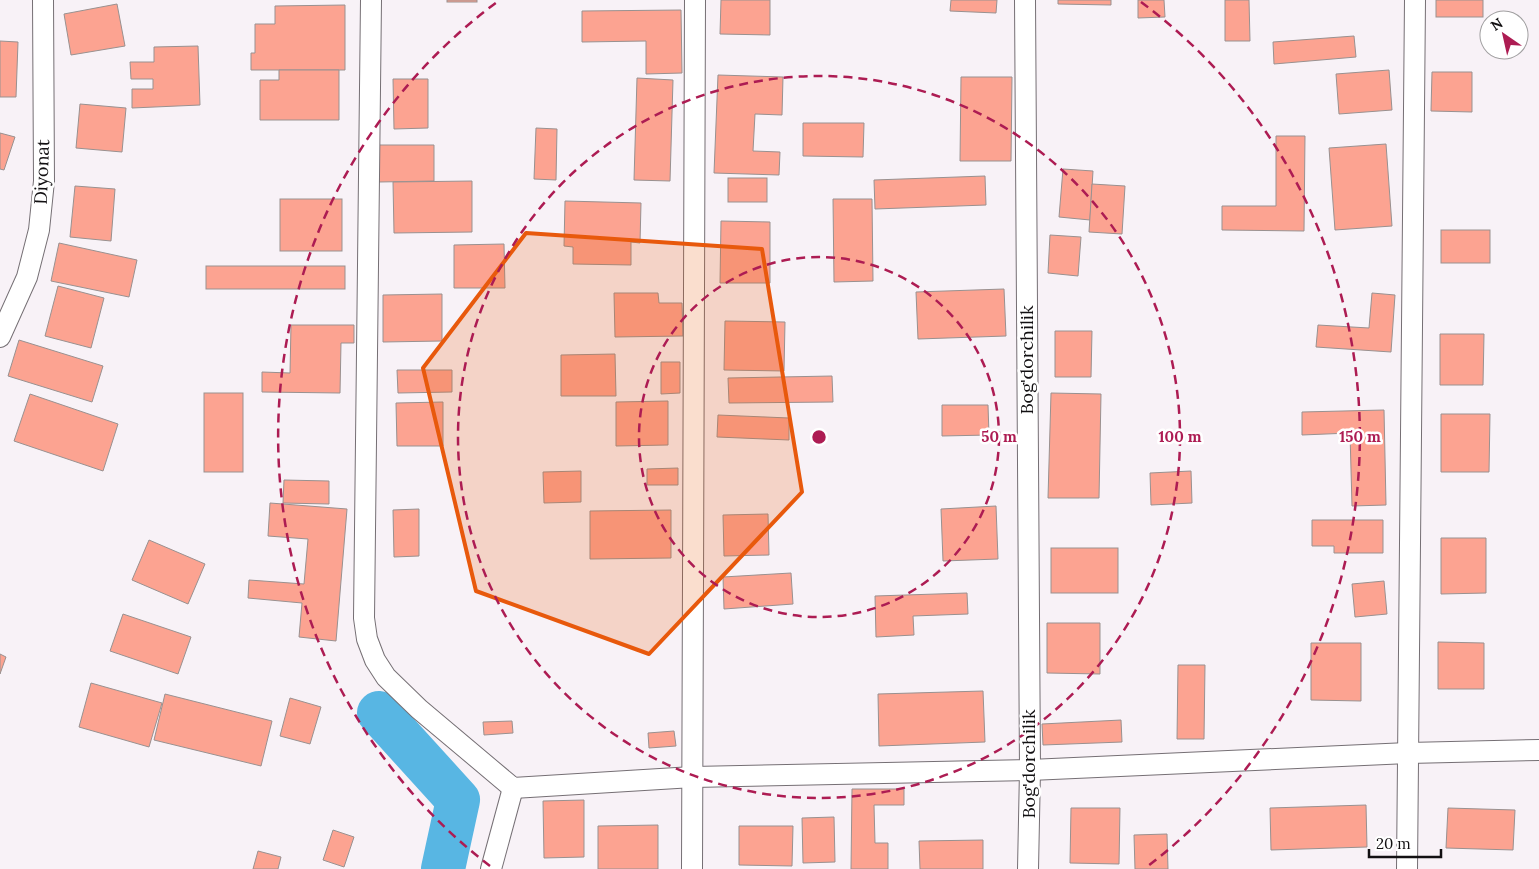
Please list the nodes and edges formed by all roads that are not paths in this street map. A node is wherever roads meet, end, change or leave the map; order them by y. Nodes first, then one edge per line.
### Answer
1 (43, 0) edge
2 (371, 0) edge
3 (694, 0) edge
4 (1025, 0) edge
5 (1415, 0) edge
6 (0, 337) edge
7 (1539, 750) edge
8 (1408, 753) junction
9 (1030, 770) junction
10 (693, 777) junction
11 (513, 788) junction
12 (491, 869) edge
13 (692, 869) edge
14 (1028, 869) edge
15 (1407, 869) edge

1 - 6 street, Diyonat
2 - 11 street
3 - 10 street
4 - 9 street, Bog'dorchilik
5 - 8 street
7 - 8 street
8 - 9 street
8 - 15 street
9 - 10 street
9 - 14 street, Bog'dorchilik
10 - 11 street
10 - 13 street
11 - 12 street

